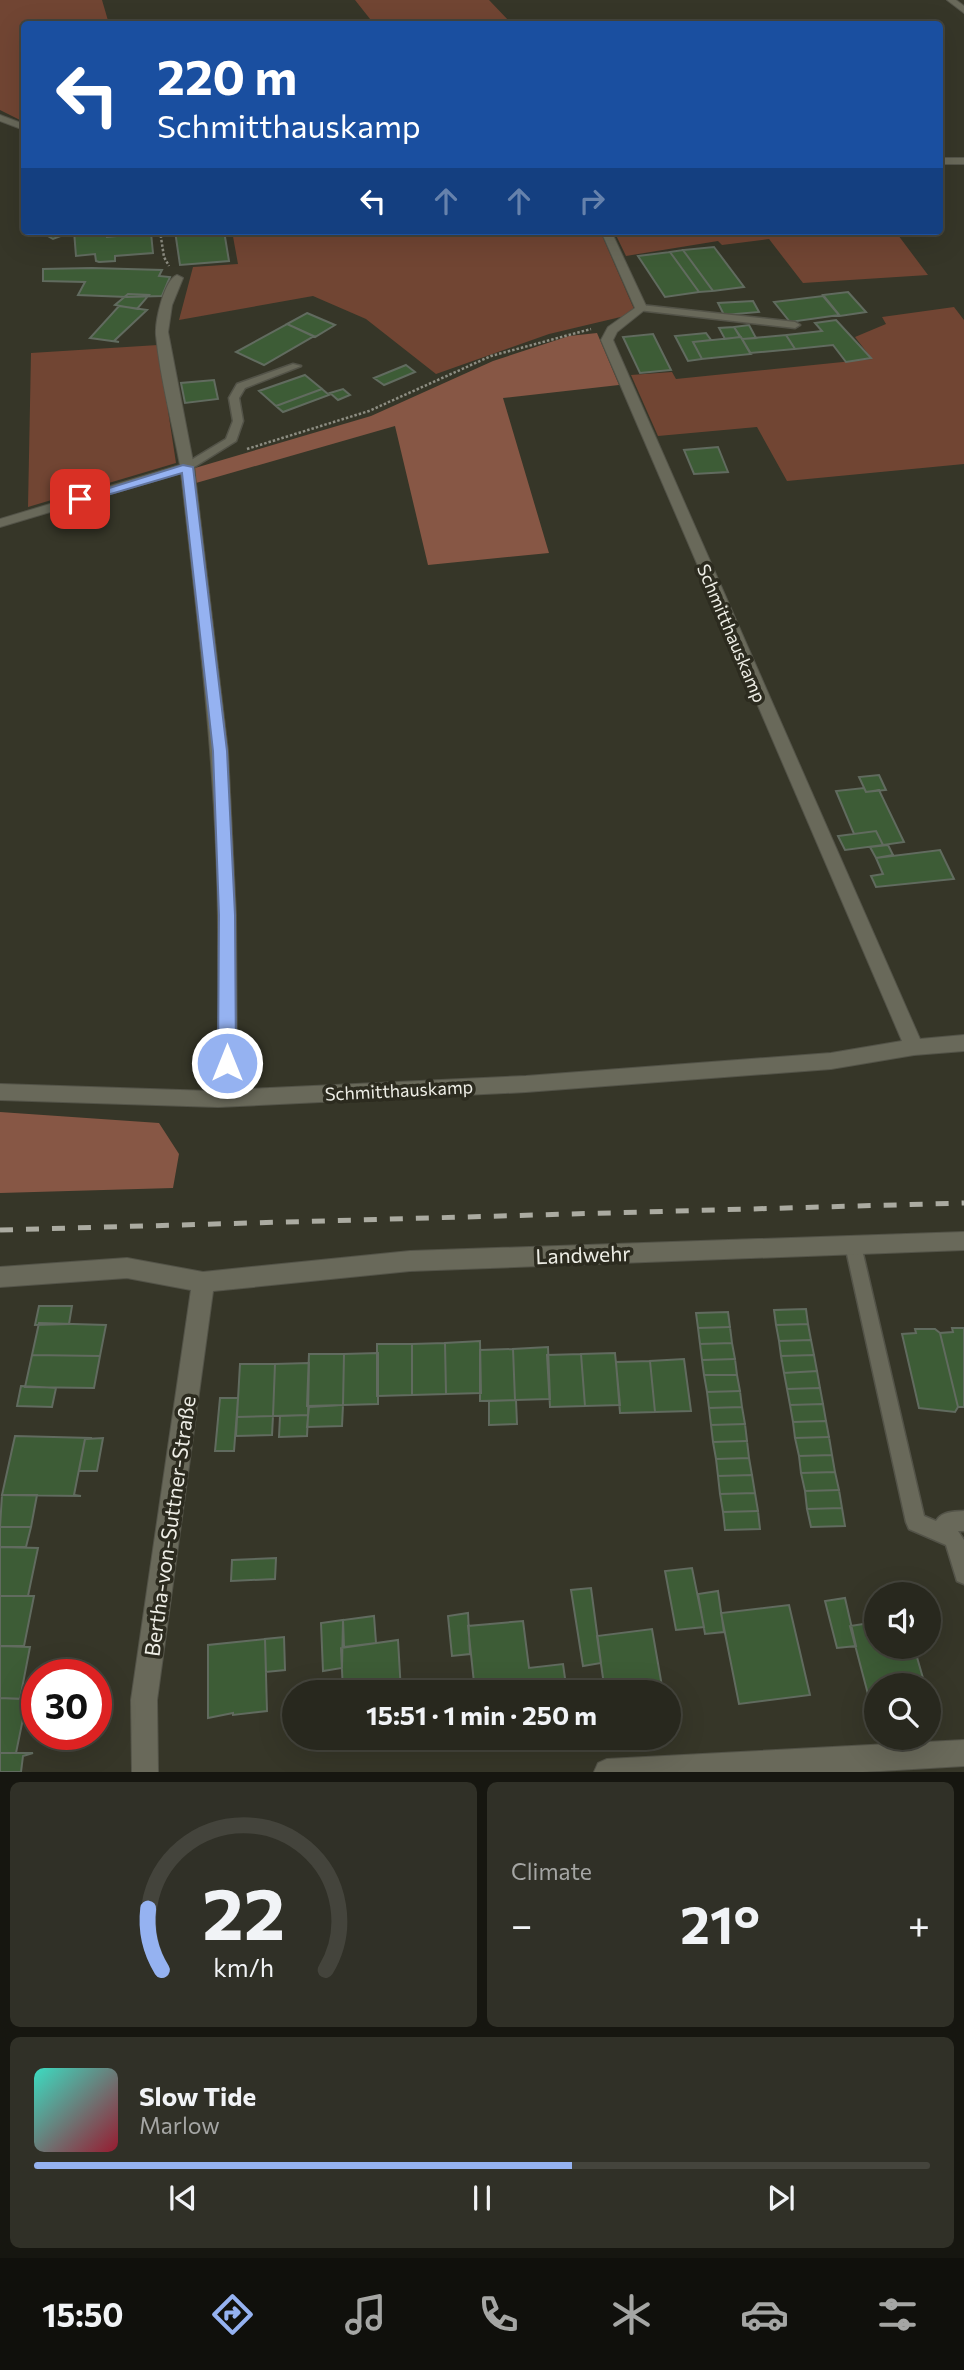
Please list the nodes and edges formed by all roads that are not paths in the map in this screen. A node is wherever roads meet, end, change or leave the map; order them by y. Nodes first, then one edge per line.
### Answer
1 (951, 0) edge
2 (964, 10) edge
3 (0, 118) edge
4 (21, 126) edge
5 (943, 161) edge
6 (964, 161) edge
7 (609, 235) edge
8 (177, 278) road end
9 (641, 308) junction
10 (795, 325) dead end
11 (296, 366) dead end
12 (187, 467) junction
13 (0, 523) edge
14 (964, 1043) edge
15 (914, 1047) junction
16 (0, 1092) edge
17 (218, 1099) junction
18 (964, 1241) edge
19 (853, 1244) junction
20 (1, 1281) edge
21 (203, 1282) junction
22 (964, 1521) edge
23 (939, 1533) junction
24 (964, 1574) edge
25 (964, 1753) edge
26 (145, 1772) edge
27 (607, 1772) edge

1 - 2 street
3 - 4 street
5 - 6 street
7 - 9 street
8 - 12 street
9 - 10 lane
9 - 15 street, Schmitthauskamp
11 - 12 lane
12 - 13 street
12 - 17 street
14 - 15 street, Schmitthauskamp
15 - 17 street, Schmitthauskamp
16 - 17 street, Schmitthauskamp
18 - 19 street, Landwehr
19 - 21 street, Landwehr
19 - 23 lane
20 - 21 street, Landwehr
21 - 26 street, Bertha-von-Suttner-Straße
22 - 23 lane
23 - 24 lane
25 - 27 street

